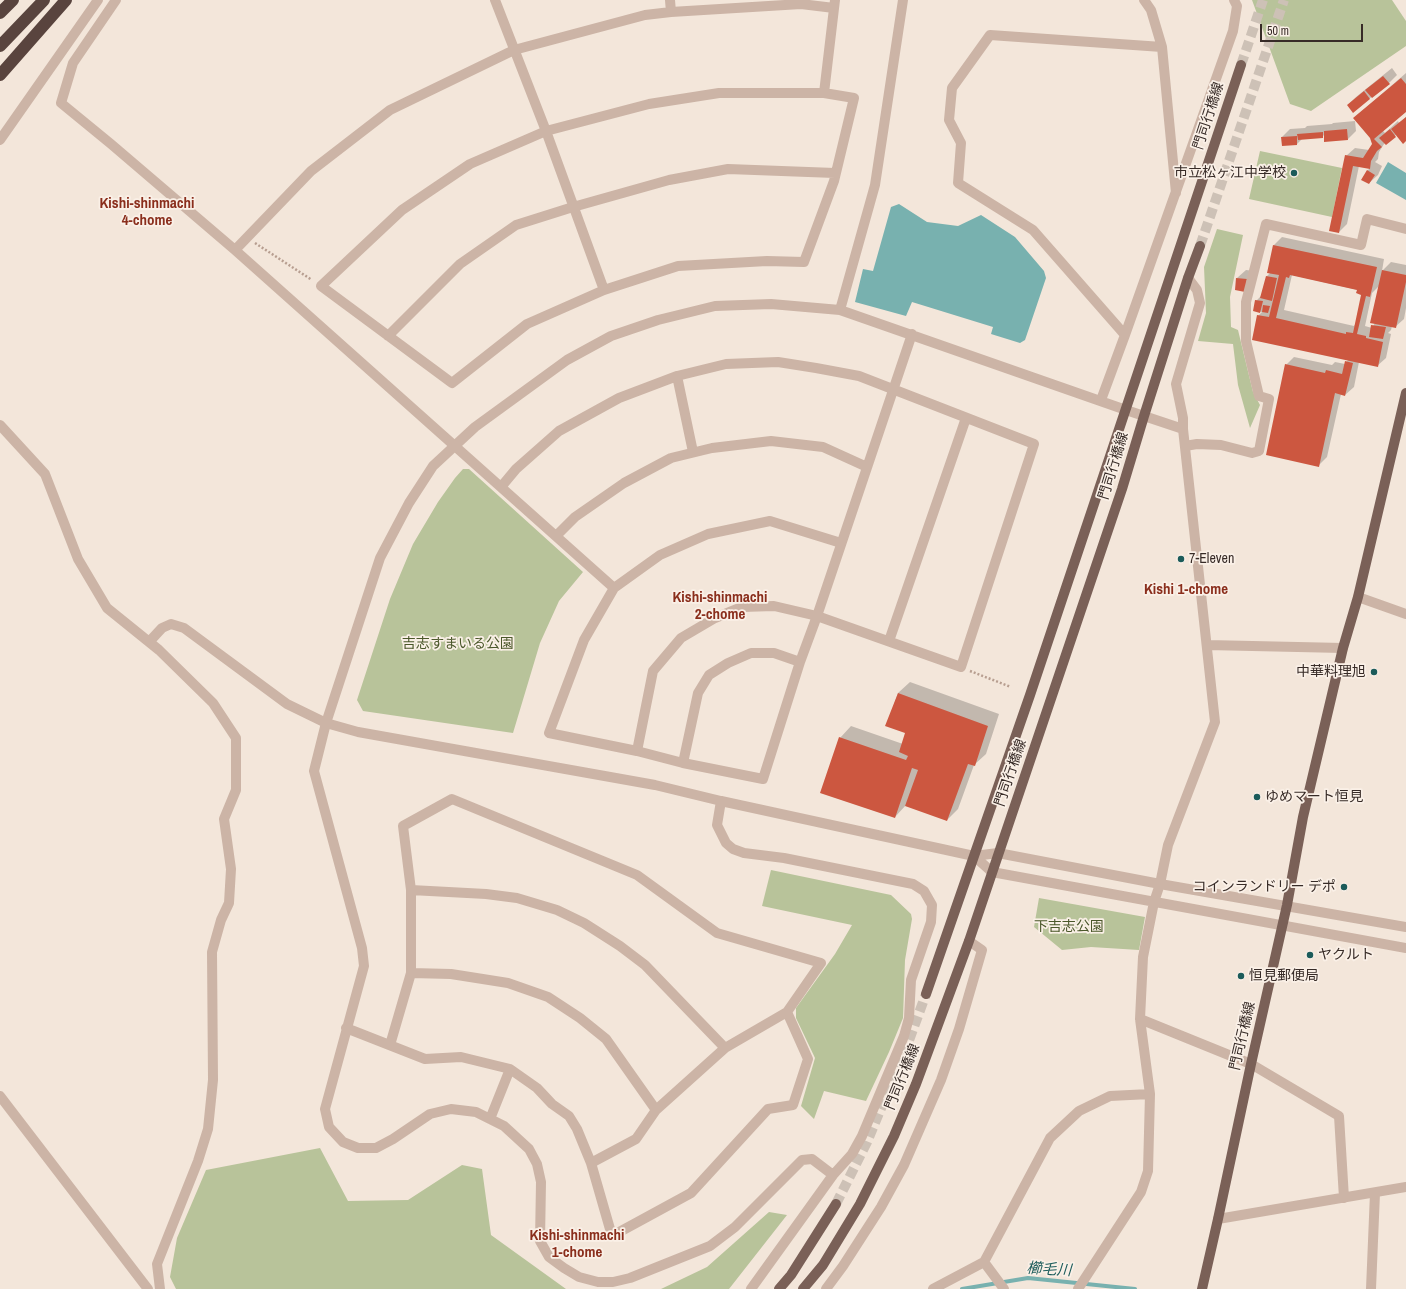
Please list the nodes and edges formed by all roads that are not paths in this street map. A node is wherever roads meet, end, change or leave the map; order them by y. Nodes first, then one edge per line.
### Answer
1 (13, 0) edge
2 (44, 0) edge
3 (66, 0) edge
4 (98, 0) edge
5 (116, 0) edge
6 (495, 0) edge
7 (670, 0) edge
8 (904, 0) edge
9 (1144, 0) edge
10 (1234, 0) edge
11 (835, 4) edge
12 (672, 12) junction
13 (0, 13) edge
14 (0, 46) edge
15 (1162, 47) junction
16 (514, 50) junction
17 (1241, 65) tunnel mouth
18 (0, 75) edge
19 (824, 93) junction
20 (546, 131) junction
21 (0, 140) edge
22 (835, 173) junction
23 (1176, 193) junction
24 (573, 207) junction
25 (1406, 229) edge
26 (1200, 246) tunnel mouth
27 (235, 250) junction
28 (1188, 278) junction
29 (604, 290) junction
30 (840, 310) junction
31 (912, 334) junction
32 (1125, 335) junction
33 (388, 336) junction
34 (677, 376) junction
35 (894, 390) junction
36 (1406, 392) edge
37 (1101, 400) junction
38 (1126, 410) junction
39 (1144, 416) junction
40 (966, 418) junction
41 (0, 425) edge
42 (1183, 429) junction
43 (455, 446) junction
44 (1185, 446) junction
45 (692, 452) junction
46 (867, 467) junction
47 (501, 487) junction
48 (556, 536) junction
49 (841, 543) junction
50 (614, 588) junction
51 (1358, 597) junction
52 (1406, 614) edge
53 (817, 616) junction
54 (889, 641) junction
55 (149, 642) junction
56 (1207, 645) junction
57 (1343, 648) junction
58 (800, 662) junction
59 (326, 723) junction
60 (637, 751) junction
61 (683, 763) junction
62 (721, 801) junction
63 (998, 853) junction
64 (974, 856) junction
65 (992, 872) junction
66 (1160, 884) junction
67 (411, 890) junction
68 (1154, 902) junction
69 (1287, 905) junction
70 (1283, 925) junction
71 (1406, 927) edge
72 (970, 941) junction
73 (1406, 948) edge
74 (411, 973) junction
75 (926, 994) tunnel mouth
76 (787, 1012) junction
77 (1140, 1019) junction
78 (346, 1028) junction
79 (390, 1045) junction
80 (725, 1048) junction
81 (1251, 1064) junction
82 (510, 1069) junction
83 (1150, 1094) junction
84 (0, 1096) edge
85 (656, 1110) junction
86 (490, 1119) junction
87 (591, 1163) junction
88 (833, 1175) junction
89 (1406, 1187) edge
90 (1375, 1193) junction
91 (1344, 1198) junction
92 (836, 1204) tunnel mouth
93 (1218, 1219) junction
94 (984, 1262) junction
95 (148, 1289) edge
96 (160, 1289) edge
97 (751, 1289) edge
98 (779, 1289) edge
99 (803, 1289) edge
100 (826, 1289) edge
101 (933, 1289) edge
102 (1004, 1289) edge
103 (1078, 1289) edge
104 (1202, 1289) edge
105 (1371, 1289) edge

1 - 13 highway
2 - 14 highway
3 - 18 highway
4 - 21 street
5 - 27 street
6 - 16 street
7 - 12 street
8 - 30 street
9 - 15 street
10 - 23 street
11 - 12 street
11 - 19 street
12 - 16 street
15 - 23 street
15 - 32 street
16 - 20 street
16 - 27 street
17 - 38 main road, 門司行橋線
19 - 20 street
19 - 22 street
20 - 24 street
20 - 33 street
22 - 24 street
22 - 29 street
23 - 32 street
24 - 29 street
24 - 33 street
25 - 44 street
26 - 28 main road, 門司行橋線
27 - 43 street
28 - 39 main road, 門司行橋線
28 - 42 street
29 - 33 street
30 - 31 street
30 - 43 street
31 - 35 street
31 - 37 street
32 - 37 street
34 - 35 street
34 - 45 street
34 - 47 street
35 - 40 street
35 - 46 street
36 - 51 main road, 門司行橋線
37 - 38 street
38 - 39 street
38 - 64 main road, 門司行橋線
39 - 42 street
39 - 63 main road, 門司行橋線
40 - 54 street
40 - 54 street
41 - 55 street
42 - 44 street
43 - 47 street
43 - 59 street
44 - 56 street
45 - 46 street
45 - 48 street
46 - 49 street
47 - 48 street
48 - 50 street
49 - 50 street
49 - 53 street
50 - 60 street
51 - 52 street
51 - 57 main road, 門司行橋線
53 - 54 street
53 - 58 street
53 - 60 street
55 - 59 street
55 - 96 street
56 - 57 street
56 - 66 street
57 - 69 main road, 門司行橋線
58 - 61 street
58 - 61 street
59 - 62 street
59 - 78 street
60 - 61 street
62 - 64 street
62 - 88 street
63 - 64 street
63 - 65 main road, 門司行橋線
63 - 66 street
64 - 65 street
64 - 75 main road, 門司行橋線
65 - 68 street
65 - 72 main road, 門司行橋線
66 - 68 street
66 - 69 street
67 - 74 street
67 - 76 street
67 - 80 street
68 - 70 street
68 - 77 street
69 - 70 main road, 門司行橋線
69 - 71 street
70 - 73 street
70 - 81 main road, 門司行橋線
72 - 99 main road, 門司行橋線
72 - 100 street
74 - 79 street
74 - 85 street
76 - 80 street
76 - 87 street
77 - 81 street
77 - 83 street
78 - 79 street
78 - 86 street
79 - 82 street
80 - 85 street
81 - 91 street
81 - 93 main road, 門司行橋線
82 - 86 street
82 - 87 street
83 - 94 street
83 - 103 street
84 - 95 street
85 - 87 street
86 - 88 street
88 - 97 street
89 - 90 street
90 - 91 street
90 - 105 street
91 - 93 street
92 - 98 main road
93 - 104 main road, 門司行橋線
94 - 101 street
94 - 102 street

